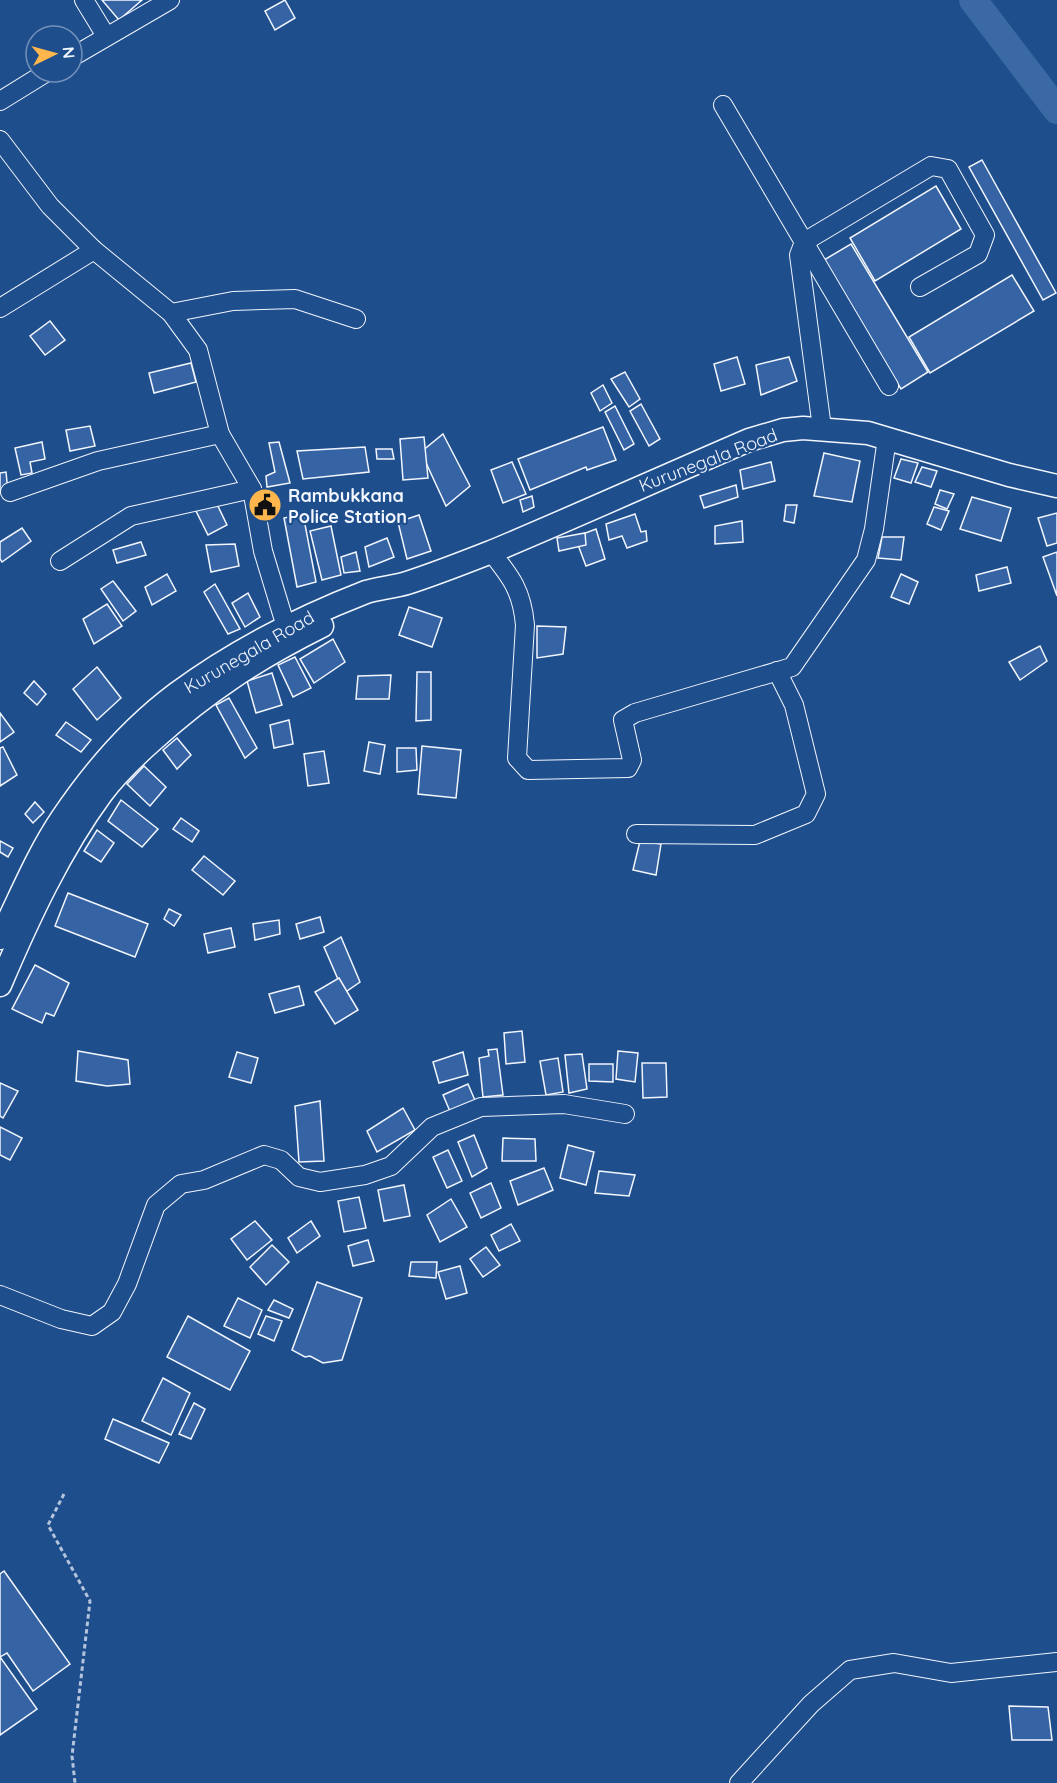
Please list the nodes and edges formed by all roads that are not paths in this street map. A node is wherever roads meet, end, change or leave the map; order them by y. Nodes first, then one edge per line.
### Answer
1 (84, 0) edge
2 (170, 0) edge
3 (106, 36) junction
4 (84, 50) edge
5 (28, 84) edge
6 (0, 101) edge
7 (723, 105) dead end
8 (0, 140) edge
9 (804, 242) junction
10 (94, 250) junction
11 (920, 287) dead end
12 (0, 308) edge
13 (171, 313) junction
14 (356, 319) dead end
15 (889, 386) dead end
16 (822, 428) junction
17 (220, 434) junction
18 (887, 438) junction
19 (1057, 486) edge
20 (252, 489) junction
21 (10, 492) dead end
22 (491, 552) junction
23 (60, 561) dead end
24 (290, 634) junction
25 (777, 671) junction
26 (636, 834) dead end
27 (0, 938) edge
28 (1, 981) edge
29 (625, 1114) dead end
30 (0, 1295) edge
31 (1057, 1662) edge
32 (739, 1783) edge

1 - 3 street
2 - 3 street
3 - 4 street
5 - 6 street
7 - 9 street
8 - 10 street
9 - 11 street
9 - 15 street
9 - 16 street
10 - 12 street
10 - 13 street
13 - 14 street
13 - 17 street
16 - 18 main road, Kurunegala Road
16 - 22 main road, Kurunegala Road
17 - 20 street
17 - 21 street
18 - 19 main road, Kurunegala Road
18 - 25 street
20 - 23 street
20 - 24 street
22 - 24 main road, Kurunegala Road
22 - 25 street
24 - 27 main road, Kurunegala Road
24 - 28 main road, Kurunegala Road
25 - 26 street
29 - 30 street
31 - 32 street

